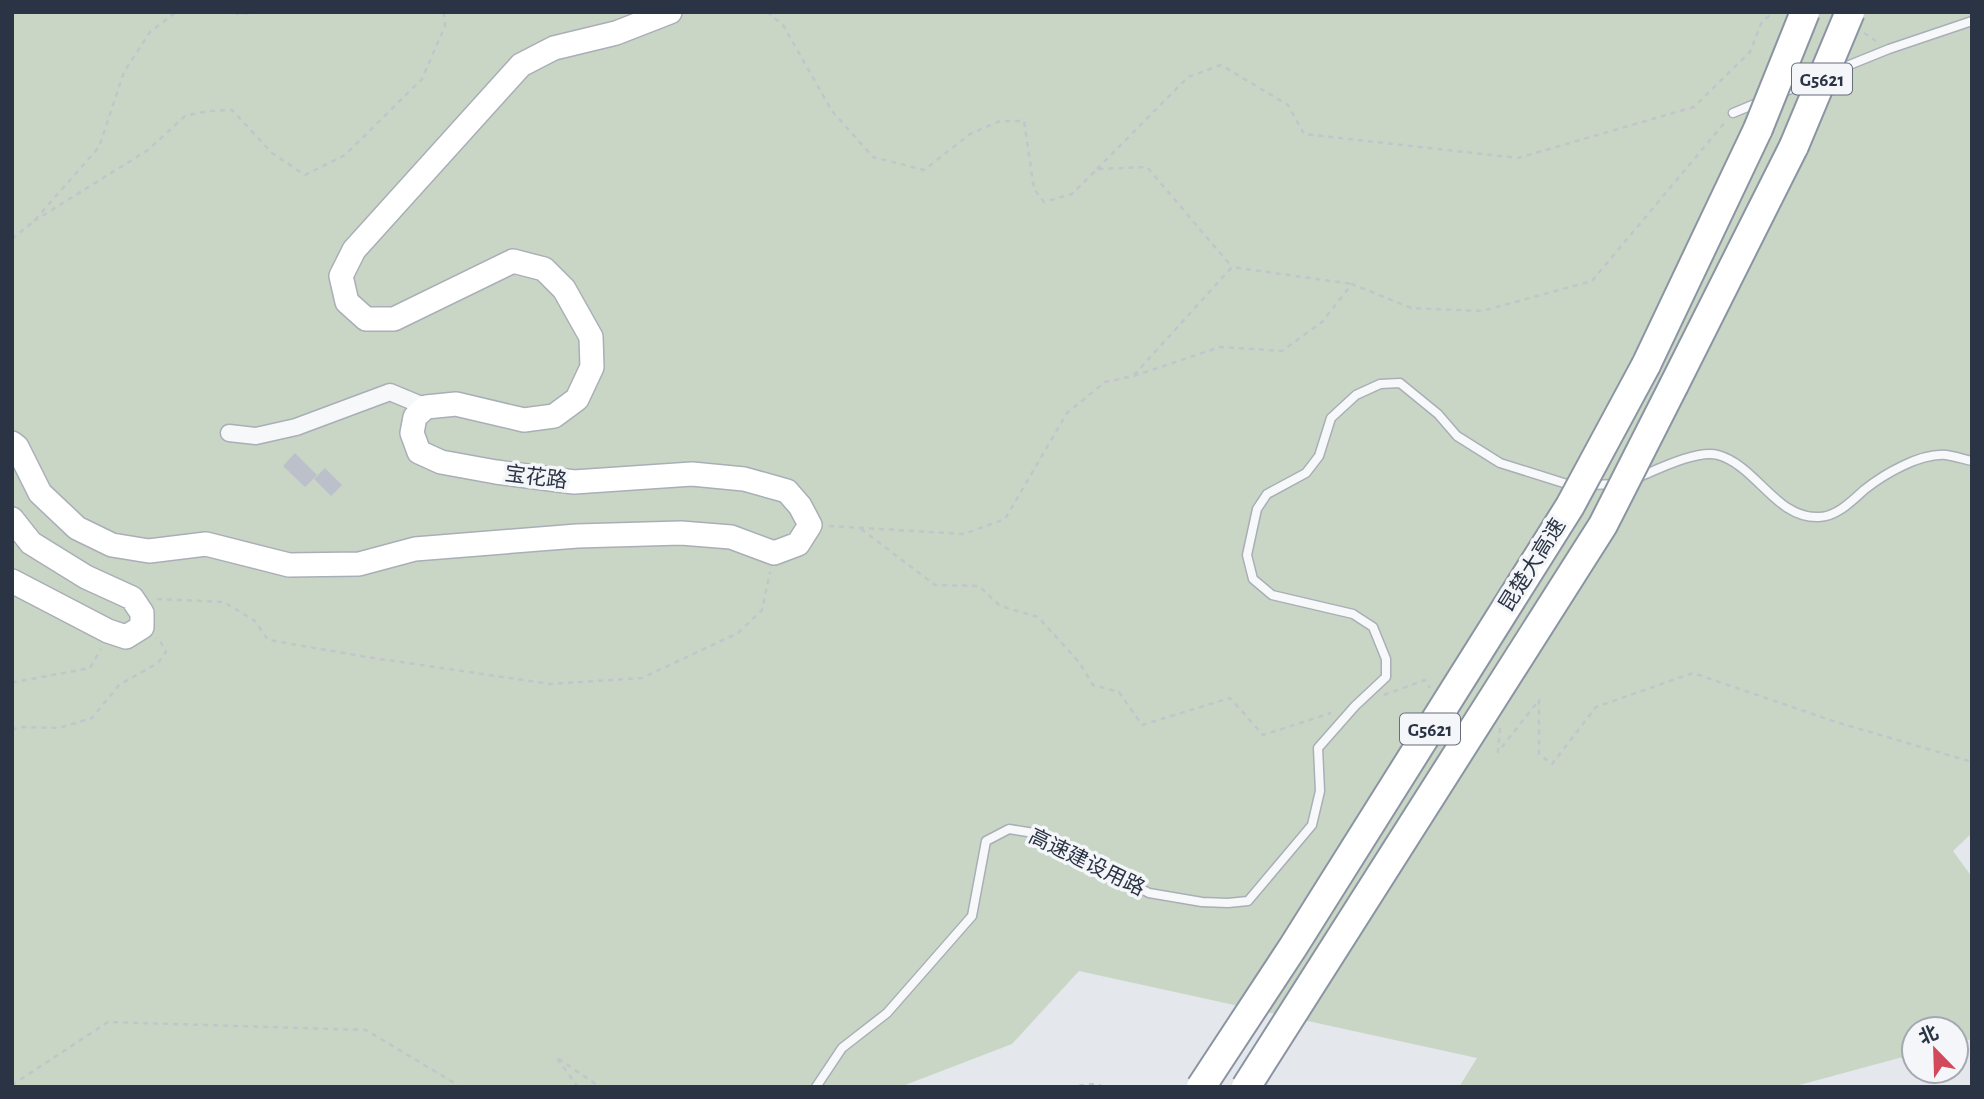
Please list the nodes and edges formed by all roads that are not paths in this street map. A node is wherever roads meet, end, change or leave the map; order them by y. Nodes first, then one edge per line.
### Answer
1 (670, 12) edge
2 (1805, 12) edge
3 (1850, 12) edge
4 (1972, 21) edge
5 (1733, 113) road end
6 (426, 407) junction
7 (229, 433) dead end
8 (12, 443) edge
9 (1972, 461) edge
10 (12, 519) edge
11 (12, 581) edge
12 (816, 1087) edge
13 (1201, 1087) edge
14 (1247, 1087) edge

1 - 6 main road
2 - 13 highway, 昆楚大高速 / G5621, bridge
3 - 14 highway, 昆楚大高速 / G5621, bridge
4 - 5 lane
6 - 7 street
6 - 8 main road, 宝花路
9 - 12 lane, 高速建设用路
10 - 11 main road

